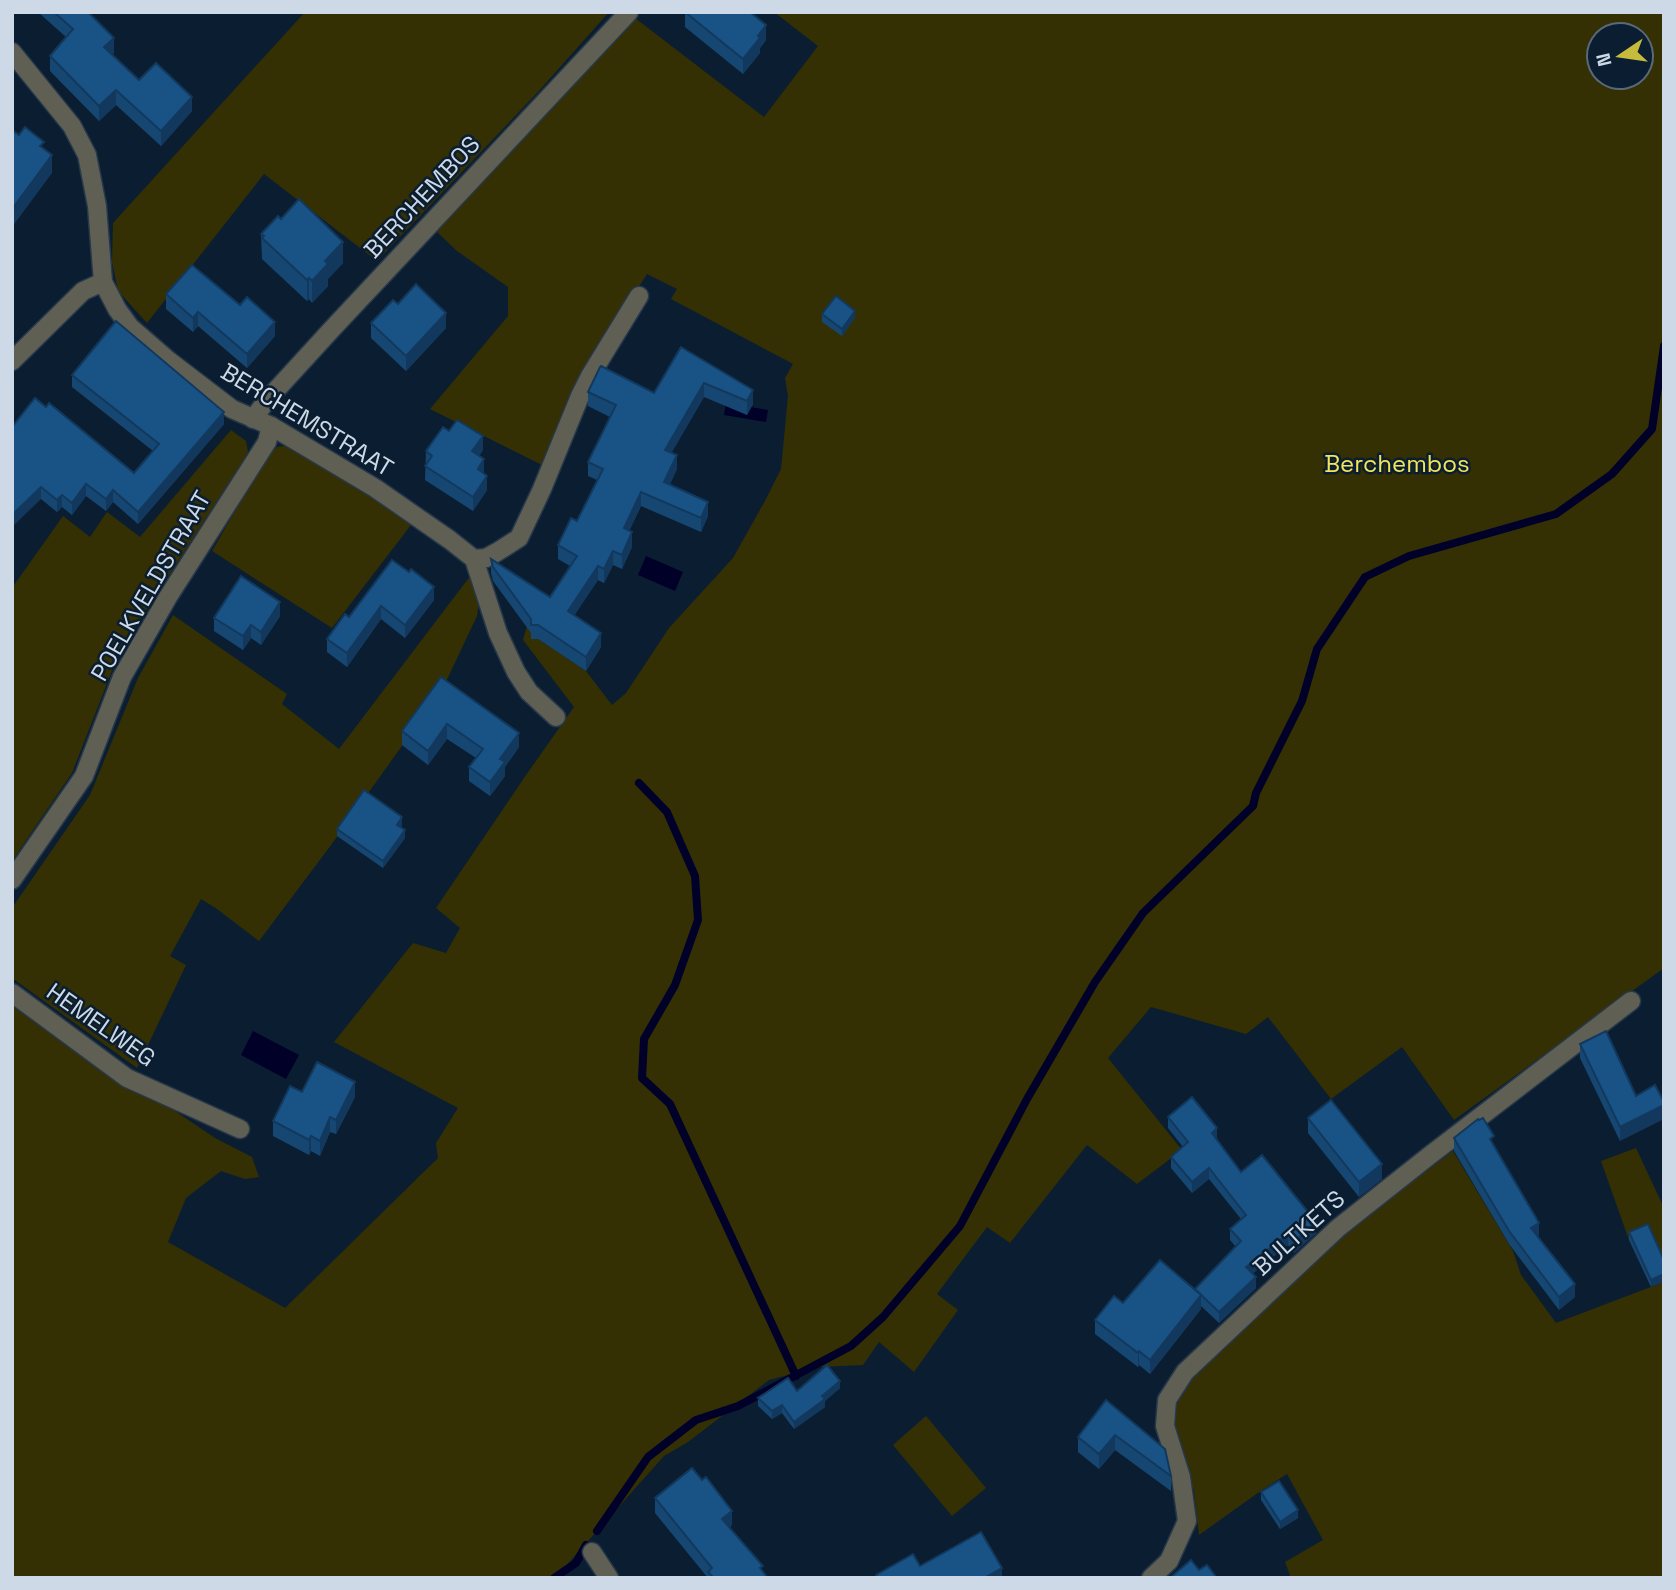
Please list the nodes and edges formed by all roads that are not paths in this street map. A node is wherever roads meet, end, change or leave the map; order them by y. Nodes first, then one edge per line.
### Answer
1 (629, 12) edge
2 (12, 52) edge
3 (103, 282) junction
4 (639, 296) dead end
5 (12, 361) edge
6 (253, 418) junction
7 (271, 426) junction
8 (474, 559) junction
9 (556, 717) dead end
10 (12, 880) edge
11 (12, 993) edge
12 (1632, 1001) dead end
13 (240, 1129) dead end
14 (592, 1552) dead end
15 (609, 1578) edge
16 (1151, 1578) edge

1 - 6 street, BERCHEMBOS
2 - 3 street, BERCHEMSTRAAT
3 - 5 street
3 - 6 street, BERCHEMSTRAAT
4 - 8 street
6 - 7 street, BERCHEMSTRAAT
7 - 8 street, BERCHEMSTRAAT
7 - 10 street, POELKVELDSTRAAT
8 - 9 street
11 - 13 street, HEMELWEG
12 - 16 street, BULTKETS
14 - 15 street

